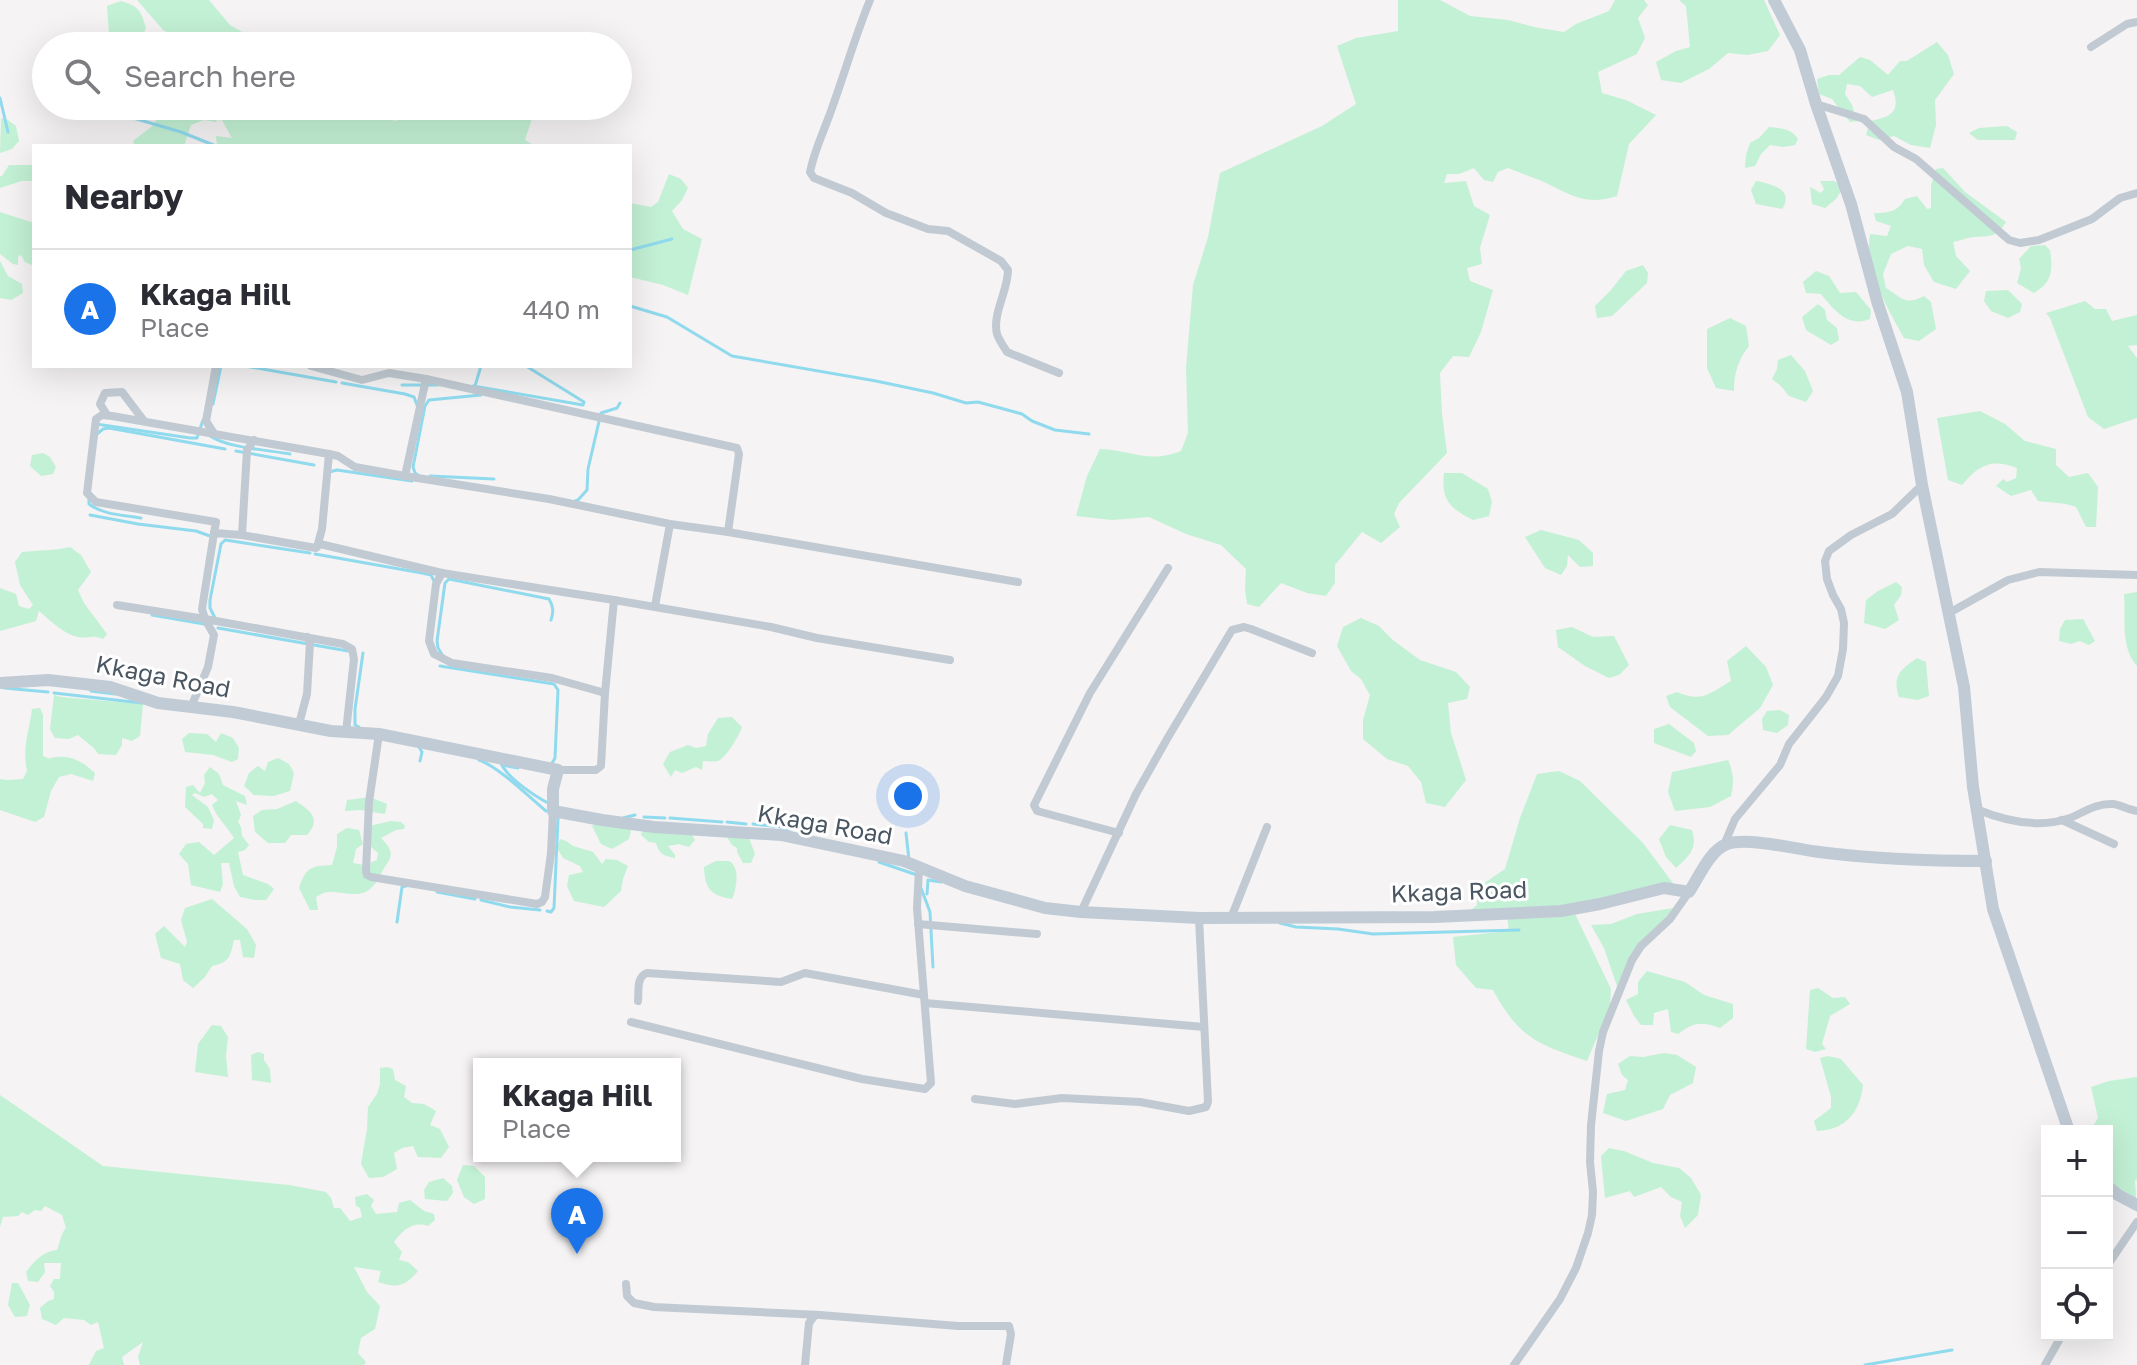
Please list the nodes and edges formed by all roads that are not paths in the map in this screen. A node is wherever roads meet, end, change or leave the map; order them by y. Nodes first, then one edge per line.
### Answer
1 (870, 0) edge
2 (1774, 0) edge
3 (2137, 22) edge
4 (2091, 47) dead end
5 (1816, 104) junction
6 (2137, 193) edge
7 (216, 368) edge
8 (324, 368) edge
9 (1059, 373) dead end
10 (426, 379) junction
11 (107, 415) junction
12 (206, 421) junction
13 (145, 422) junction
14 (197, 430) junction
15 (213, 432) junction
16 (254, 440) junction
17 (329, 454) junction
18 (405, 476) junction
19 (1922, 485) junction
20 (670, 524) junction
21 (728, 532) junction
22 (214, 533) junction
23 (242, 535) junction
24 (316, 548) junction
25 (1168, 568) dead end
26 (442, 573) junction
27 (2137, 575) edge
28 (1018, 582) dead end
29 (614, 600) junction
30 (117, 605) dead end
31 (655, 606) junction
32 (1949, 613) junction
33 (205, 619) junction
34 (307, 637) junction
35 (1312, 653) dead end
36 (950, 660) dead end
37 (0, 683) edge
38 (605, 693) junction
39 (191, 707) junction
40 (299, 724) junction
41 (346, 732) junction
42 (379, 734) junction
43 (558, 770) junction
44 (1976, 809) junction
45 (553, 811) junction
46 (2137, 811) edge
47 (2062, 820) junction
48 (1267, 827) dead end
49 (1119, 833) junction
50 (2114, 844) dead end
51 (1724, 845) junction
52 (1986, 861) junction
53 (919, 869) junction
54 (1689, 892) junction
55 (1081, 912) junction
56 (1199, 918) junction
57 (1231, 918) junction
58 (918, 924) junction
59 (1037, 934) dead end
60 (924, 999) junction
61 (638, 1001) dead end
62 (631, 1022) dead end
63 (1204, 1027) junction
64 (975, 1099) dead end
65 (2067, 1125) edge
66 (2113, 1191) edge
67 (2137, 1205) edge
68 (2137, 1222) edge
69 (2113, 1257) edge
70 (626, 1284) dead end
71 (815, 1315) junction
72 (2059, 1341) edge
73 (805, 1365) edge
74 (1006, 1365) edge
75 (1514, 1365) edge
76 (2045, 1365) edge

1 - 9 street
2 - 5 street
3 - 4 street
5 - 6 street
5 - 19 street
7 - 12 street
8 - 10 street
10 - 18 street
10 - 21 street
11 - 13 street
11 - 13 street
11 - 22 street
12 - 14 street
12 - 15 street
13 - 14 street
14 - 15 street
15 - 16 street
16 - 17 street
16 - 23 street
17 - 18 street
17 - 24 street
18 - 20 street
19 - 32 street
19 - 51 street
20 - 21 street
20 - 31 street
21 - 28 street
22 - 23 street
22 - 33 street
23 - 24 street
24 - 26 street
25 - 49 street
26 - 29 street
26 - 38 street
27 - 32 street
29 - 31 street
29 - 38 street
30 - 33 street
31 - 36 street
32 - 44 street
33 - 34 street
33 - 39 street
34 - 40 street
34 - 41 street
35 - 49 street
37 - 39 street, Kkaga Road
38 - 43 street
39 - 40 street, Kkaga Road
40 - 41 street, Kkaga Road
41 - 42 street, Kkaga Road
42 - 43 street, Kkaga Road
42 - 45 street
43 - 45 street
44 - 47 street
44 - 52 street
45 - 53 street, Kkaga Road
46 - 47 street
47 - 50 street
48 - 57 street
49 - 55 street
51 - 52 street
51 - 54 street
52 - 65 street
53 - 55 street, Kkaga Road
53 - 58 street
54 - 57 street, Kkaga Road
54 - 75 street
55 - 56 street, Kkaga Road
56 - 57 street, Kkaga Road
56 - 63 street
58 - 59 street
58 - 60 street
60 - 61 street
60 - 62 street
60 - 63 street
63 - 64 street
66 - 67 street
68 - 69 street
70 - 71 street
71 - 73 street
71 - 74 street
72 - 76 street

